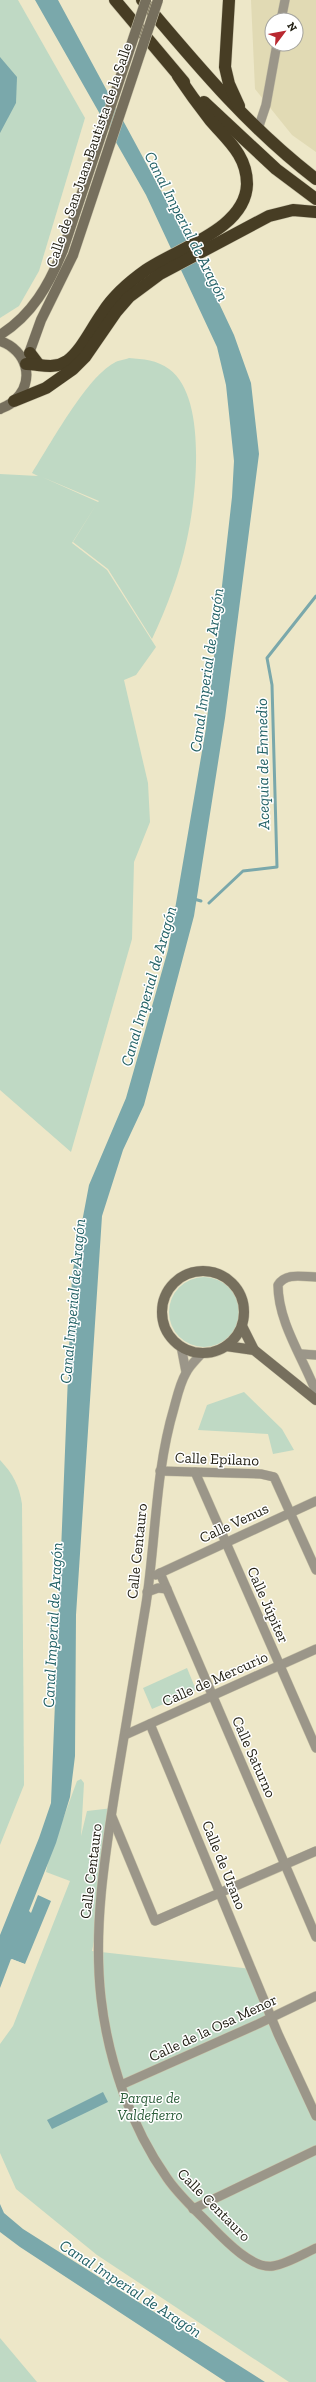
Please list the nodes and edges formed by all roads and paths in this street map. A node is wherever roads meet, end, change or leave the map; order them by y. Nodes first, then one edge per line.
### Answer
1 (115, 0) edge
2 (142, 0) edge
3 (146, 0) edge
4 (158, 0) edge
5 (229, 0) edge
6 (285, 0) edge
7 (283, 12) edge
8 (276, 52) edge
9 (178, 76) junction
10 (246, 117) junction
11 (258, 129) junction
12 (316, 179) edge
13 (316, 199) edge
14 (316, 212) edge
15 (217, 236) junction
16 (134, 286) junction
17 (0, 335) edge
18 (0, 341) edge
19 (27, 360) junction
20 (14, 401) junction
21 (0, 409) edge
22 (316, 1277) edge
23 (242, 1326) junction
24 (180, 1346) junction
25 (226, 1346) junction
26 (254, 1350) junction
27 (202, 1353) junction
28 (300, 1354) junction
29 (316, 1355) edge
30 (186, 1372) junction
31 (316, 1392) edge
32 (316, 1400) edge
33 (160, 1471) junction
34 (195, 1472) junction
35 (316, 1501) edge
36 (291, 1512) junction
37 (226, 1542) junction
38 (150, 1562) junction
39 (316, 1570) edge
40 (162, 1571) junction
41 (148, 1580) junction
42 (167, 1589) junction
43 (147, 1592) junction
44 (316, 1649) edge
45 (280, 1666) junction
46 (212, 1696) junction
47 (150, 1724) junction
48 (124, 1735) junction
49 (316, 1748) edge
50 (111, 1815) junction
51 (108, 1838) junction
52 (124, 1847) junction
53 (316, 1851) edge
54 (286, 1865) junction
55 (220, 1893) junction
56 (316, 1937) edge
57 (316, 1996) edge
58 (272, 2017) junction
59 (121, 2085) junction
60 (316, 2116) edge
61 (316, 2150) edge
62 (193, 2208) junction
63 (316, 2248) edge

1 - 9 highway
2 - 10 highway
3 - 17 main road, Calle de San Juan Bautista de la Salle, bridge
4 - 19 main road, Calle de San Juan Bautista de la Salle, bridge
5 - 10 highway
6 - 7 street
8 - 11 street
9 - 13 highway
9 - 15 highway
10 - 11 highway
11 - 12 highway
14 - 15 highway
15 - 16 highway
16 - 19 highway
16 - 20 highway
18 - 19 main road
19 - 20 main road, Calle de San Juan Bautista de la Salle
20 - 21 main road
22 - 28 street
23 - 24 main road
23 - 25 main road
23 - 26 main road
24 - 27 main road
24 - 30 street
25 - 26 main road
25 - 27 main road
26 - 32 main road
27 - 30 street, Calle Centauro
28 - 29 street
28 - 31 street
30 - 33 street, Calle Centauro
33 - 34 street, Calle Epilano
33 - 38 street, Calle Centauro
34 - 36 street, Calle Epilano
34 - 37 street, Calle Júpiter
35 - 36 street, Calle Venus
36 - 37 street, Calle Venus
36 - 39 street
37 - 40 street, Calle Venus
37 - 45 street, Calle Júpiter
38 - 40 street
38 - 41 street, Calle Centauro
40 - 41 street, Calle Venus
40 - 42 street, Calle Saturno
41 - 43 street, Calle Centauro
42 - 43 street
42 - 46 street, Calle Saturno
43 - 48 street, Calle Centauro
44 - 45 street, Calle de Mercurio
45 - 46 street, Calle de Mercurio
45 - 49 street, Calle Júpiter
46 - 47 street, Calle de Mercurio
46 - 54 street, Calle Saturno
47 - 48 street, Calle de Mercurio
47 - 55 street, Calle de Urano
48 - 50 street, Calle Centauro
50 - 51 street, Calle Centauro
50 - 52 street
51 - 52 street
51 - 59 street, Calle Centauro
52 - 55 street
53 - 54 street
54 - 55 street
54 - 56 street, Calle Saturno
55 - 58 street, Calle de Urano
57 - 58 street, Calle de la Osa Menor
58 - 59 street, Calle de la Osa Menor
58 - 60 street, Calle de Urano
59 - 62 street, Calle Centauro
61 - 62 street
62 - 63 street, Calle Centauro

